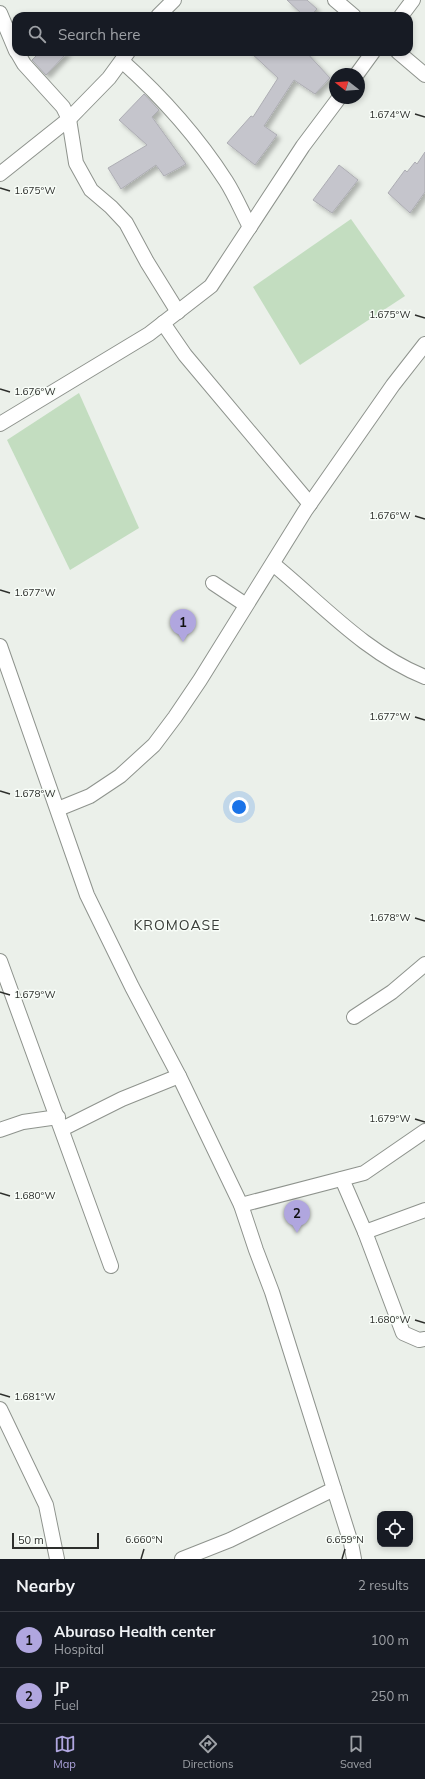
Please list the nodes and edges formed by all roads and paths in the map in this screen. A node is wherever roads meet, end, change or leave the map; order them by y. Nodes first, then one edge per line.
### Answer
1 (174, 0) edge
2 (335, 0) edge
3 (413, 0) edge
4 (162, 12) edge
5 (349, 12) edge
6 (404, 12) edge
7 (0, 13) edge
8 (12, 42) edge
9 (19, 56) edge
10 (125, 56) edge
11 (370, 56) edge
12 (403, 56) edge
13 (361, 68) edge
14 (425, 75) edge
15 (334, 104) edge
16 (69, 119) junction
17 (0, 174) edge
18 (250, 227) junction
19 (178, 312) junction
20 (163, 323) junction
21 (425, 344) edge
22 (0, 424) edge
23 (310, 504) junction
24 (272, 564) junction
25 (213, 583) dead end
26 (246, 605) junction
27 (0, 646) edge
28 (425, 677) edge
29 (58, 808) junction
30 (0, 961) edge
31 (425, 964) edge
32 (354, 1017) dead end
33 (179, 1076) junction
34 (60, 1123) junction
35 (0, 1130) edge
36 (425, 1131) edge
37 (342, 1179) junction
38 (241, 1206) junction
39 (425, 1210) edge
40 (366, 1232) junction
41 (111, 1266) dead end
42 (425, 1339) edge
43 (0, 1409) edge
44 (334, 1489) junction
45 (57, 1559) edge
46 (182, 1559) edge
47 (354, 1559) edge

1 - 4 street
2 - 5 street
3 - 6 street
7 - 8 street
9 - 16 street
10 - 16 street
10 - 18 street
11 - 13 street
12 - 14 street
15 - 18 street
16 - 17 street
16 - 19 street
18 - 19 street
19 - 20 street
20 - 22 street
20 - 23 street
21 - 23 street
23 - 24 street
24 - 26 street
24 - 28 street
25 - 26 street
26 - 29 street
27 - 29 street
29 - 33 street
30 - 34 street
31 - 32 street
33 - 34 street
33 - 38 street
34 - 35 street
34 - 41 street
36 - 37 street
37 - 38 street
37 - 40 street
38 - 44 street
39 - 40 street
40 - 42 street
43 - 45 street
44 - 46 street
44 - 47 street

